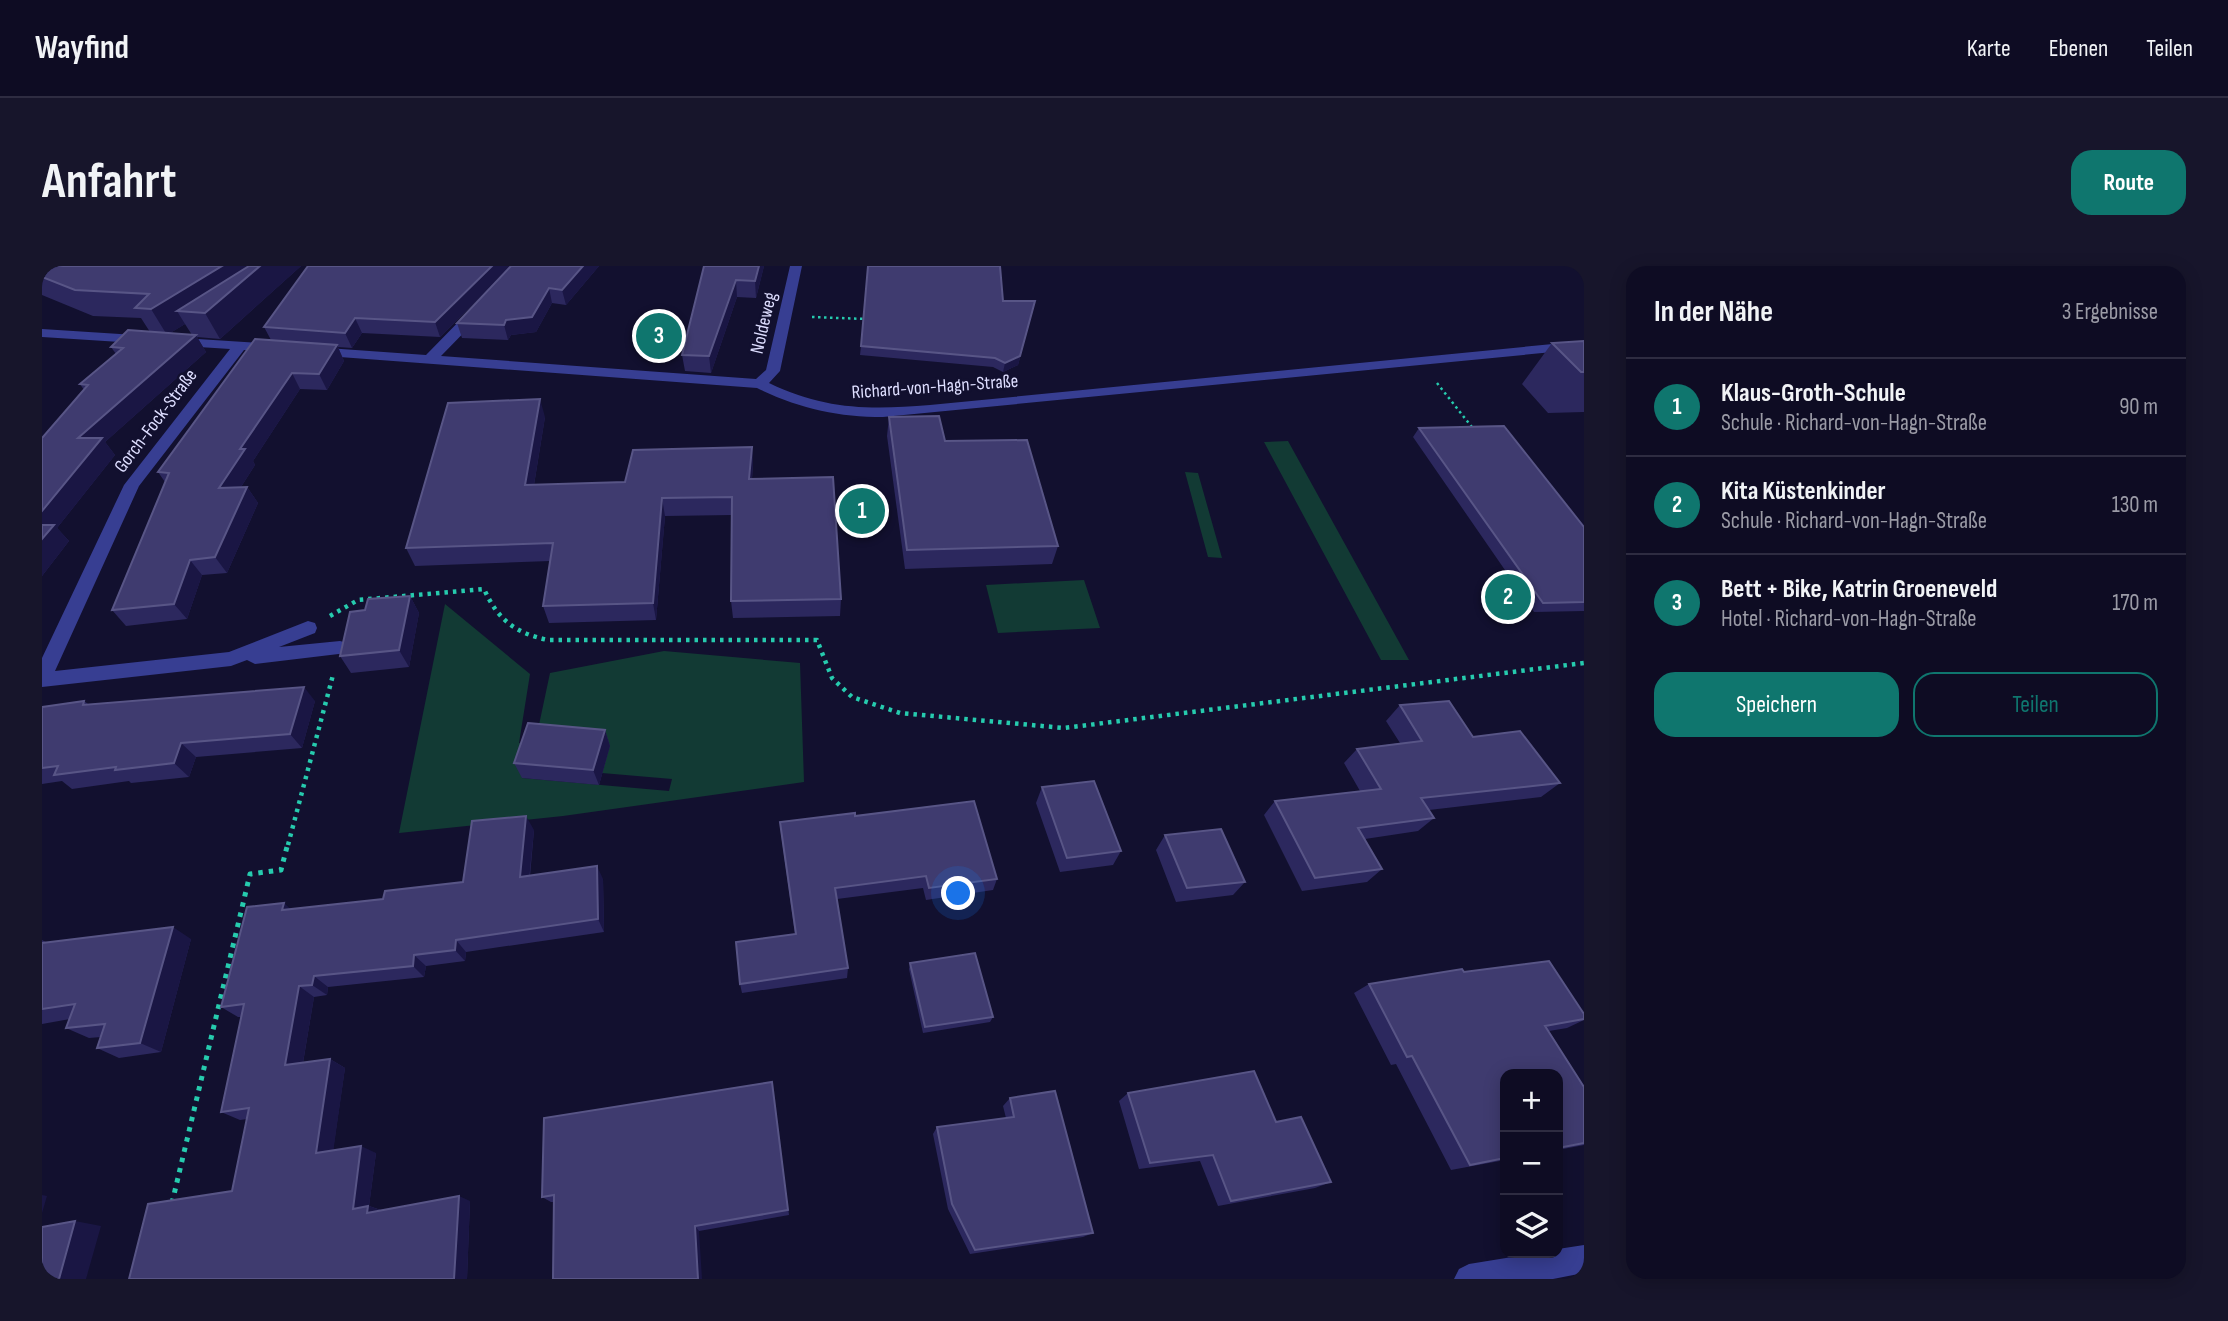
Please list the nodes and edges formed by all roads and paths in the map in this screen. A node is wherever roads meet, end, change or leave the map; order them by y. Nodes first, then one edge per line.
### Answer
1 (796, 266) edge
2 (485, 303) edge
3 (786, 317) junction
4 (868, 319) edge
5 (193, 328) edge
6 (46, 337) edge
7 (172, 341) junction
8 (1584, 345) edge
9 (240, 346) junction
10 (430, 359) junction
11 (1421, 360) junction
12 (760, 384) junction
13 (1486, 433) edge
14 (308, 628) joint
15 (340, 648) joint
16 (231, 659) junction
17 (1584, 663) edge
18 (42, 679) edge
19 (170, 1212) edge
20 (1584, 1259) edge
21 (1469, 1279) edge

1 - 3 street, Noldeweg
2 - 10 street
3 - 4 path
3 - 12 street, Noldeweg
5 - 7 street
6 - 7 street, Richard-von-Hagn-Straße
7 - 9 street, Richard-von-Hagn-Straße
8 - 11 street, Richard-von-Hagn-Straße
9 - 10 street, Richard-von-Hagn-Straße
9 - 18 street, Gorch-Fock-Straße
10 - 12 street, Richard-von-Hagn-Straße
11 - 12 street, Richard-von-Hagn-Straße
11 - 13 path
14 - 16 street
14 - 17 path
15 - 16 street
15 - 19 path
16 - 18 street
20 - 21 street

